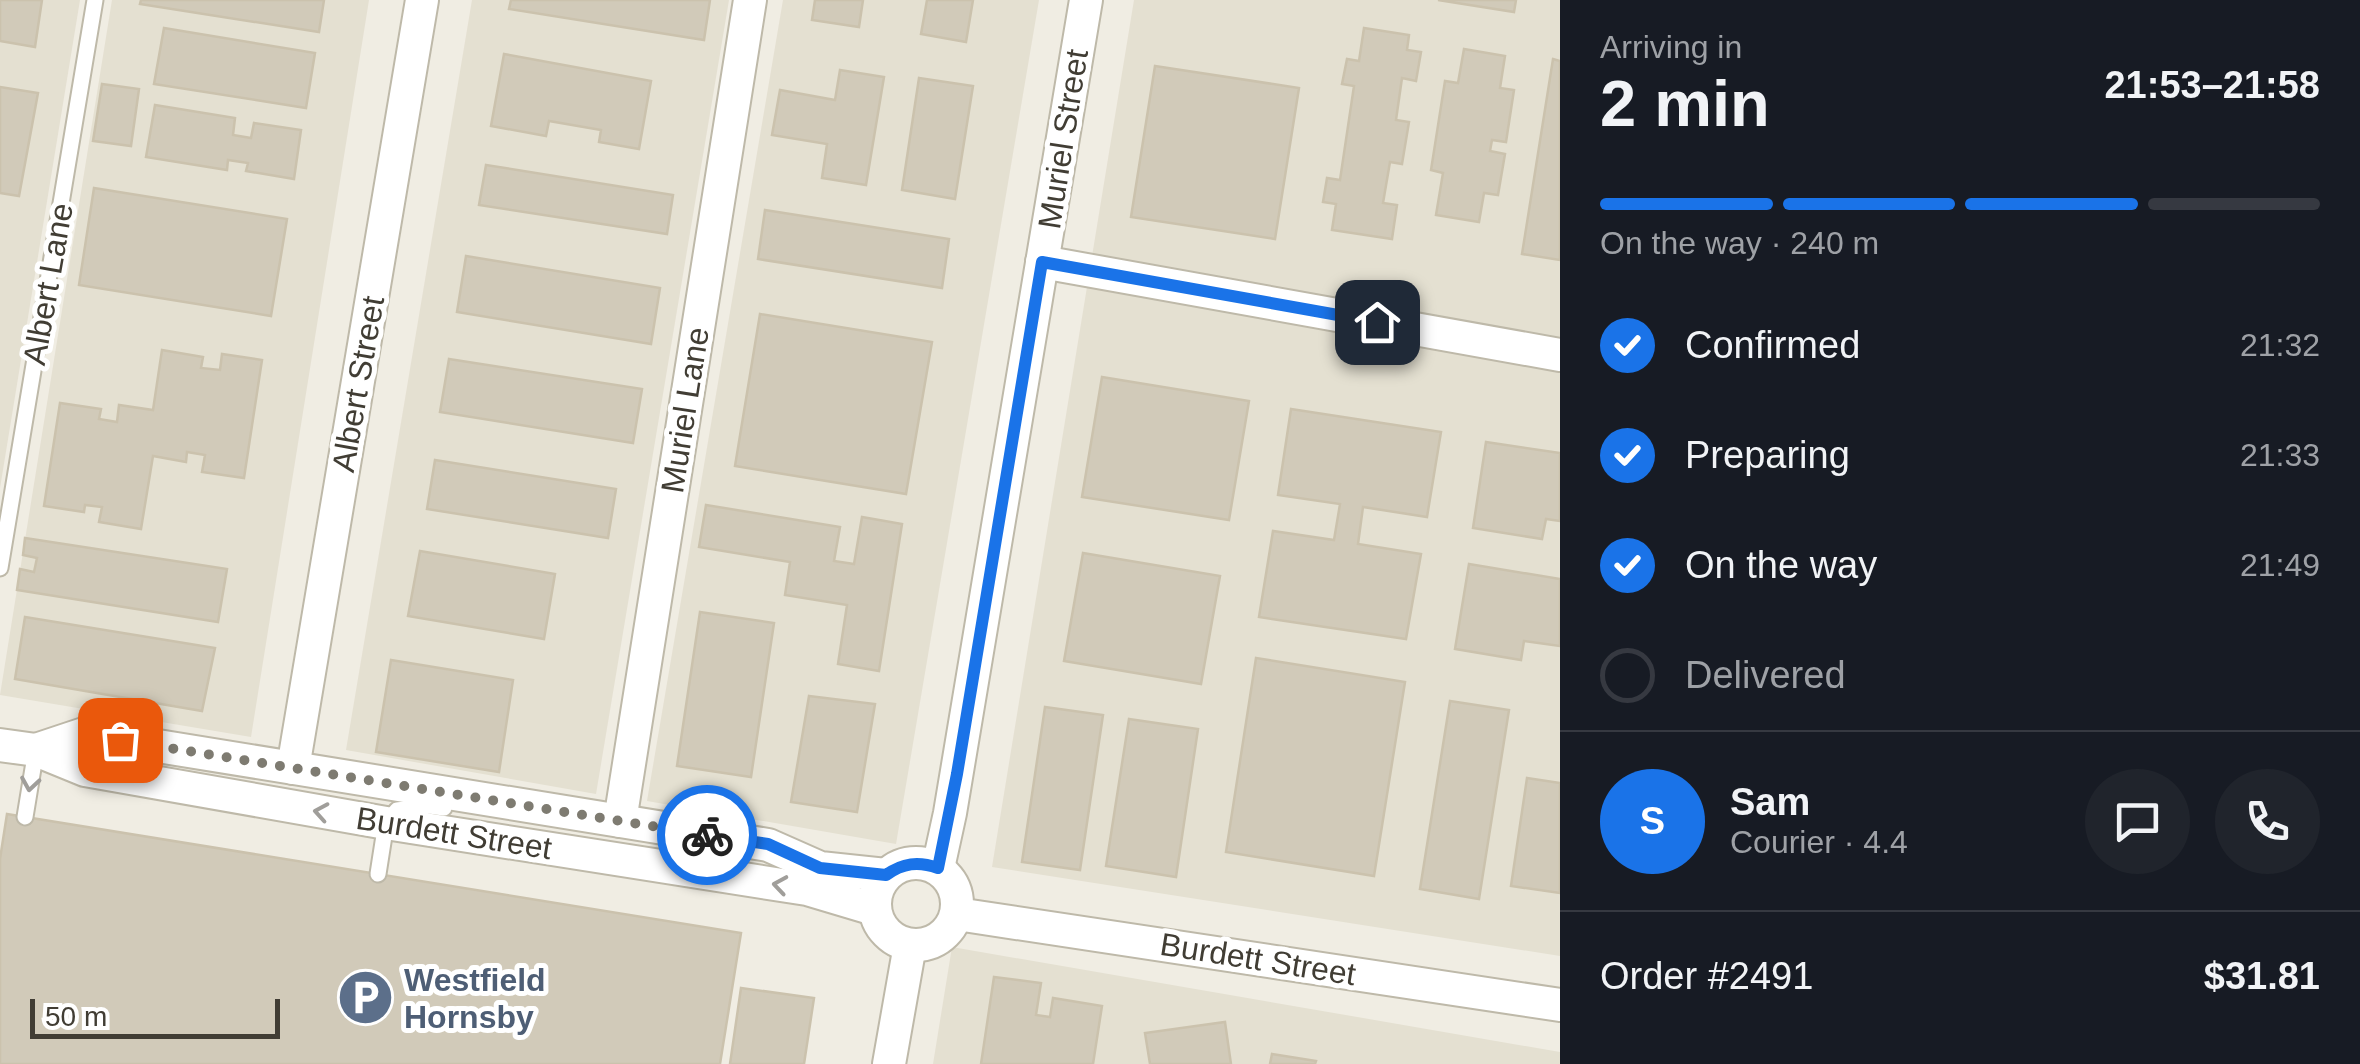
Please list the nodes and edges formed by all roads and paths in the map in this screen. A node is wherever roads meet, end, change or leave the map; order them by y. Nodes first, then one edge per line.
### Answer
1 (95, 0) edge
2 (422, 0) edge
3 (750, 0) edge
4 (1086, 0) edge
5 (1042, 262) junction
6 (1560, 355) edge
7 (0, 568) edge
8 (0, 745) edge
9 (36, 750) junction
10 (293, 768) junction
11 (540, 808) junction
12 (25, 817) dead end
13 (620, 820) junction
14 (386, 823) junction
15 (938, 868) junction
16 (378, 874) dead end
17 (886, 875) junction
18 (874, 909) junction
19 (957, 914) junction
20 (910, 946) junction
21 (1560, 1006) edge
22 (890, 1064) edge

1 - 7 lane, Albert Lane
2 - 10 street, Albert Street
3 - 13 street, Muriel Lane
4 - 5 street, Muriel Street
5 - 6 street
5 - 15 street, Muriel Street
8 - 9 street, Burdett Street
9 - 10 street, Burdett Street
9 -> 12 lane
14 -> 9 street, Burdett Street
10 - 11 street, Burdett Street
11 - 13 street, Burdett Street
11 - 14 lane
13 - 17 street, Burdett Street
14 - 16 lane
18 -> 14 street, Burdett Street
15 - 17 street
15 - 19 street
17 - 18 street
18 - 20 street
19 - 20 street
19 - 21 street, Burdett Street
20 - 22 street

